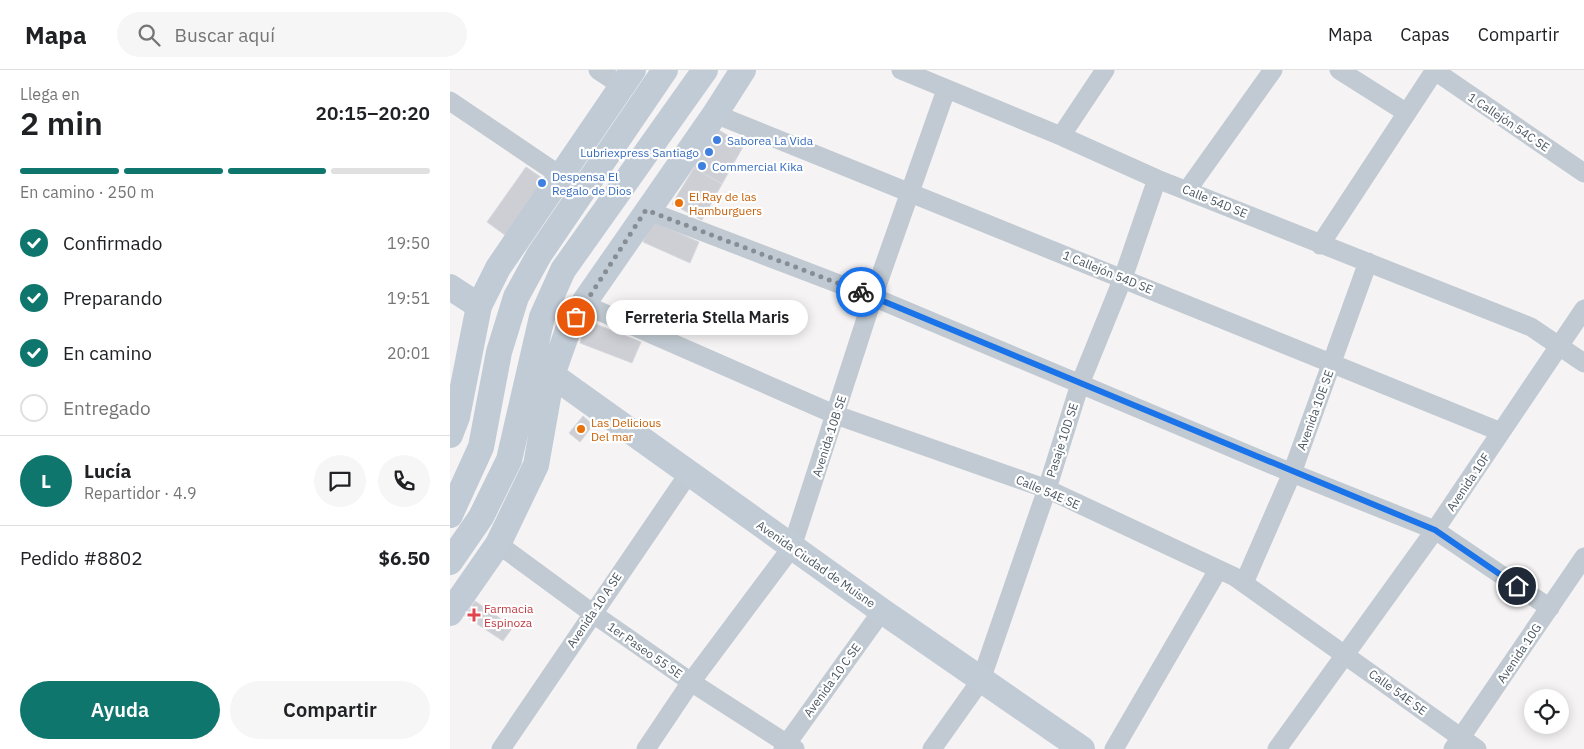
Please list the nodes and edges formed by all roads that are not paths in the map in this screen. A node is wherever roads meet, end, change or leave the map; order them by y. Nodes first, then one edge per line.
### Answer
1 (598, 70) edge
2 (665, 70) edge
3 (705, 70) edge
4 (743, 70) edge
5 (1104, 70) edge
6 (1273, 70) edge
7 (1339, 70) edge
8 (1435, 70) edge
9 (911, 72) edge
10 (627, 78) edge
11 (946, 90) junction
12 (450, 101) edge
13 (1407, 113) junction
14 (715, 114) junction
15 (1060, 136) junction
16 (1584, 173) edge
17 (562, 176) junction
18 (1157, 178) junction
19 (1188, 189) junction
20 (910, 193) junction
21 (646, 210) junction
22 (1320, 245) junction
23 (1368, 262) junction
24 (1123, 278) junction
25 (450, 288) edge
26 (873, 297) junction
27 (583, 304) junction
28 (479, 306) junction
29 (1584, 309) edge
30 (1559, 346) junction
31 (1333, 362) junction
32 (1584, 363) edge
33 (552, 375) junction
34 (1080, 384) junction
35 (836, 414) junction
36 (1501, 432) junction
37 (450, 436) edge
38 (689, 473) junction
39 (1292, 473) junction
40 (1047, 489) junction
41 (450, 515) edge
42 (1435, 530) junction
43 (498, 544) junction
44 (792, 547) junction
45 (1584, 557) edge
46 (450, 562) edge
47 (1218, 570) junction
48 (1244, 583) junction
49 (1550, 608) junction
50 (882, 611) junction
51 (450, 613) edge
52 (592, 613) junction
53 (1345, 654) junction
54 (981, 680) junction
55 (691, 682) junction
56 (1457, 743) edge
57 (788, 747) edge
58 (1075, 747) edge
59 (501, 749) edge
60 (646, 749) edge
61 (932, 749) edge
62 (1114, 749) edge
63 (1277, 749) edge
64 (1477, 749) edge

1 - 10 street
2 - 41 main road
3 - 46 main road
4 - 14 main road
5 - 15 street
6 - 19 street
7 - 13 street
8 - 13 street
8 - 16 street, 1 Callejón 54C SE
9 - 11 street, Calle 54D SE
10 - 17 main road
11 - 15 street, Calle 54D SE
11 - 20 street, Avenida 10B SE
12 - 17 street
13 - 22 street
14 - 20 street, 1 Callejón 54D SE
14 - 21 main road
15 - 18 street, Calle 54D SE
17 - 28 main road
18 - 19 street, Calle 54D SE
18 - 24 street, Pasaje 10D SE
19 - 22 street, Calle 54D SE
20 - 24 street, 1 Callejón 54D SE
20 - 26 street, Avenida 10B SE
21 - 26 street
21 - 27 main road
22 - 23 street, Calle 54D SE
23 - 30 street, Calle 54D SE
23 - 31 street, Avenida 10E SE
24 - 31 street, 1 Callejón 54D SE
24 - 34 street, Pasaje 10D SE
25 - 28 main road
26 - 34 street
26 - 35 street, Avenida 10B SE
27 - 33 main road
27 - 35 street, Calle 54E SE
28 - 37 main road
29 - 30 street, Avenida 10F
30 - 32 street, Calle 54D SE
30 - 36 street, Avenida 10F
31 - 36 street, 1 Callejón 54D SE
31 - 39 street, Avenida 10E SE
33 - 38 main road, Avenida Ciudad de Muisne
33 - 43 main road
34 - 39 street
34 - 40 street, Pasaje 10D SE
35 - 40 street, Calle 54E SE
35 - 44 street, Avenida 10B SE
36 - 42 street, Avenida 10F
38 - 44 main road, Avenida Ciudad de Muisne
38 - 52 street, Avenida 10 A SE
39 - 42 street
39 - 48 street, Avenida 10E SE
40 - 47 street, Calle 54E SE
40 - 54 street, Pasaje 10D SE
42 - 49 street
42 - 53 street, Avenida 10F
43 - 51 main road
43 - 52 street, 1er Paseo 55 SE
44 - 50 main road, Avenida Ciudad de Muisne
44 - 55 street, Avenida 10B SE
45 - 49 street, Avenida 10G
47 - 48 street, Calle 54E SE
47 - 62 street
48 - 53 street, Calle 54E SE
49 - 56 street, Avenida 10G
50 - 54 main road, Avenida Ciudad de Muisne
50 - 57 street, Avenida 10 C SE
52 - 55 street, 1er Paseo 55 SE
52 - 59 street, Avenida 10 A SE
53 - 56 street, Calle 54E SE
53 - 63 street, Avenida 10F
54 - 58 main road, Avenida Ciudad de Muisne
54 - 61 street, Pasaje 10D SE
55 - 57 street, 1er Paseo 55 SE
55 - 60 street, Avenida 10B SE
56 - 64 street, Calle 54E SE

